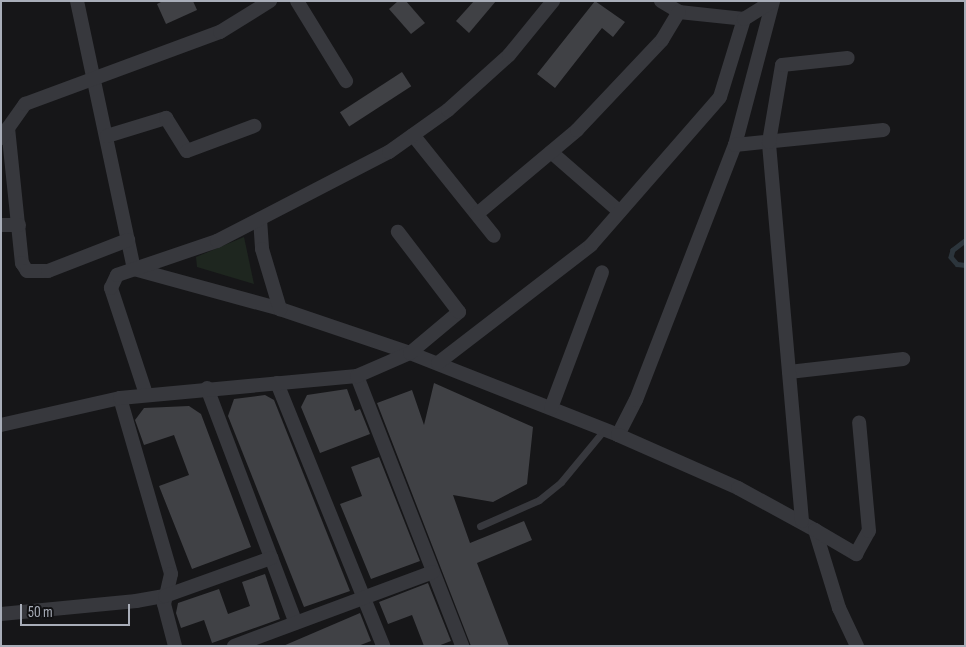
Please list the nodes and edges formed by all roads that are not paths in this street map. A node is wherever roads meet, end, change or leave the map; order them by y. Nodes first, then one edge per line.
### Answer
1 (77, 1) edge
2 (270, 1) edge
3 (297, 1) edge
4 (553, 1) edge
5 (661, 1) edge
6 (773, 1) edge
7 (679, 12) junction
8 (744, 19) junction
9 (848, 58) dead end
10 (95, 81) junction
11 (346, 81) dead end
12 (254, 126) dead end
13 (883, 130) dead end
14 (5, 133) edge
15 (413, 135) junction
16 (107, 136) junction
17 (768, 142) junction
18 (735, 145) junction
19 (551, 152) junction
20 (620, 212) junction
21 (477, 214) junction
22 (260, 219) junction
23 (1, 225) edge
24 (19, 225) junction
25 (398, 232) dead end
26 (494, 236) dead end
27 (128, 240) junction
28 (134, 269) junction
29 (602, 272) dead end
30 (280, 309) junction
31 (410, 353) junction
32 (903, 359) dead end
33 (438, 363) junction
34 (789, 372) junction
35 (357, 376) junction
36 (277, 383) junction
37 (206, 388) junction
38 (146, 394) junction
39 (120, 398) junction
40 (550, 408) junction
41 (858, 422) dead end
42 (1, 425) edge
43 (604, 430) junction
44 (618, 436) junction
45 (802, 521) junction
46 (480, 526) dead end
47 (815, 530) junction
48 (271, 558) junction
49 (433, 572) junction
50 (165, 596) junction
51 (364, 598) junction
52 (1, 614) edge
53 (296, 623) junction
54 (175, 646) edge
55 (234, 646) edge
56 (383, 646) edge
57 (462, 646) edge
58 (857, 646) edge

1 - 10 street
2 - 10 street
3 - 11 street
4 - 15 street
5 - 7 street
6 - 8 street
6 - 18 street
7 - 8 street
7 - 19 street
8 - 20 street
9 - 17 street
10 - 14 street
10 - 16 street
12 - 16 street
13 - 17 street
14 - 24 street
15 - 21 street
15 - 22 street
16 - 27 street
17 - 18 street
17 - 34 street
18 - 44 street
19 - 20 street
19 - 21 street
20 - 33 street
21 - 26 street
22 - 28 street
22 - 30 street
23 - 24 street
24 - 27 street
25 - 31 street
27 - 28 street
28 - 30 street
28 - 38 street
29 - 40 street
30 - 31 street
31 - 33 street
31 - 35 street
32 - 34 street
33 - 40 street
34 - 45 street
35 - 36 street
35 - 49 street
36 - 37 street
36 - 51 street
37 - 38 street
37 - 48 street
38 - 39 street
39 - 42 street
39 - 50 street
40 - 43 street
41 - 47 street
43 - 44 street
43 - 46 lane
44 - 45 street
45 - 47 street
47 - 58 street
48 - 50 street
48 - 53 street
49 - 51 street
49 - 57 street
50 - 52 street
50 - 54 street
51 - 53 street
51 - 56 street
53 - 55 street

